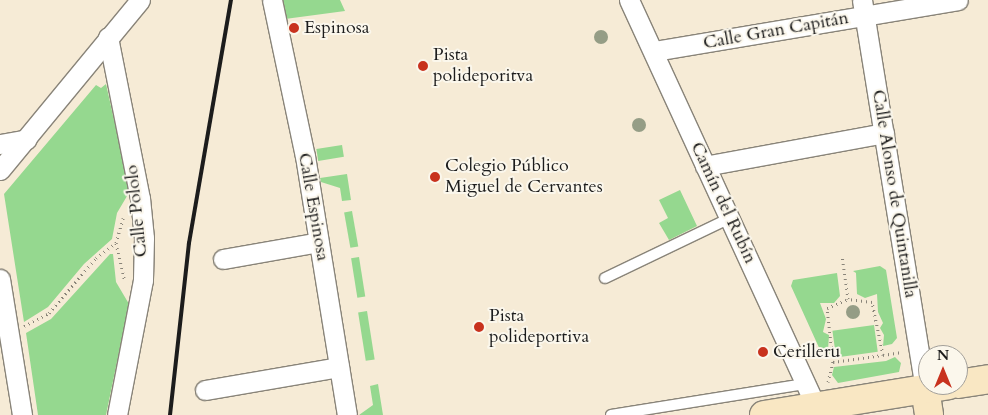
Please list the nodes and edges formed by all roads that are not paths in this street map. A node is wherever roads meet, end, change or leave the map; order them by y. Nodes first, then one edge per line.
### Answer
1 (140, 0) edge
2 (272, 0) edge
3 (629, 0) edge
4 (958, 0) edge
5 (864, 8) edge
6 (108, 37) junction
7 (654, 52) junction
8 (884, 133) junction
9 (27, 139) junction
10 (0, 144) edge
11 (705, 166) junction
12 (0, 170) edge
13 (730, 218) junction
14 (319, 242) junction
15 (223, 259) dead end
16 (605, 278) dead end
17 (0, 279) edge
18 (339, 367) junction
19 (988, 379) edge
20 (968, 382) edge
21 (205, 390) dead end
22 (934, 396) edge
23 (813, 402) edge
24 (22, 415) edge
25 (117, 415) edge
26 (347, 415) edge
27 (611, 415) edge
28 (764, 415) edge

1 - 6 street
2 - 14 street, Calle Espinosa
3 - 7 street, Camín del Rubín
4 - 5 street, Calle Gran Capitán
5 - 7 street, Calle Gran Capitán
5 - 8 street, Calle Alonso de Quintanilla
6 - 9 street
6 - 25 street, Calle Pololo
7 - 11 street, Camín del Rubín
8 - 11 street
8 - 22 street, Calle Alonso de Quintanilla
9 - 10 street
9 - 12 street
11 - 13 street, Camín del Rubín
13 - 16 lane
13 - 23 street, Camín del Rubín
14 - 15 street
14 - 18 street, Calle Espinosa
17 - 24 street
18 - 21 street
18 - 26 street, Calle Espinosa
19 - 20 street
22 - 23 street
23 - 27 lane
23 - 28 street

